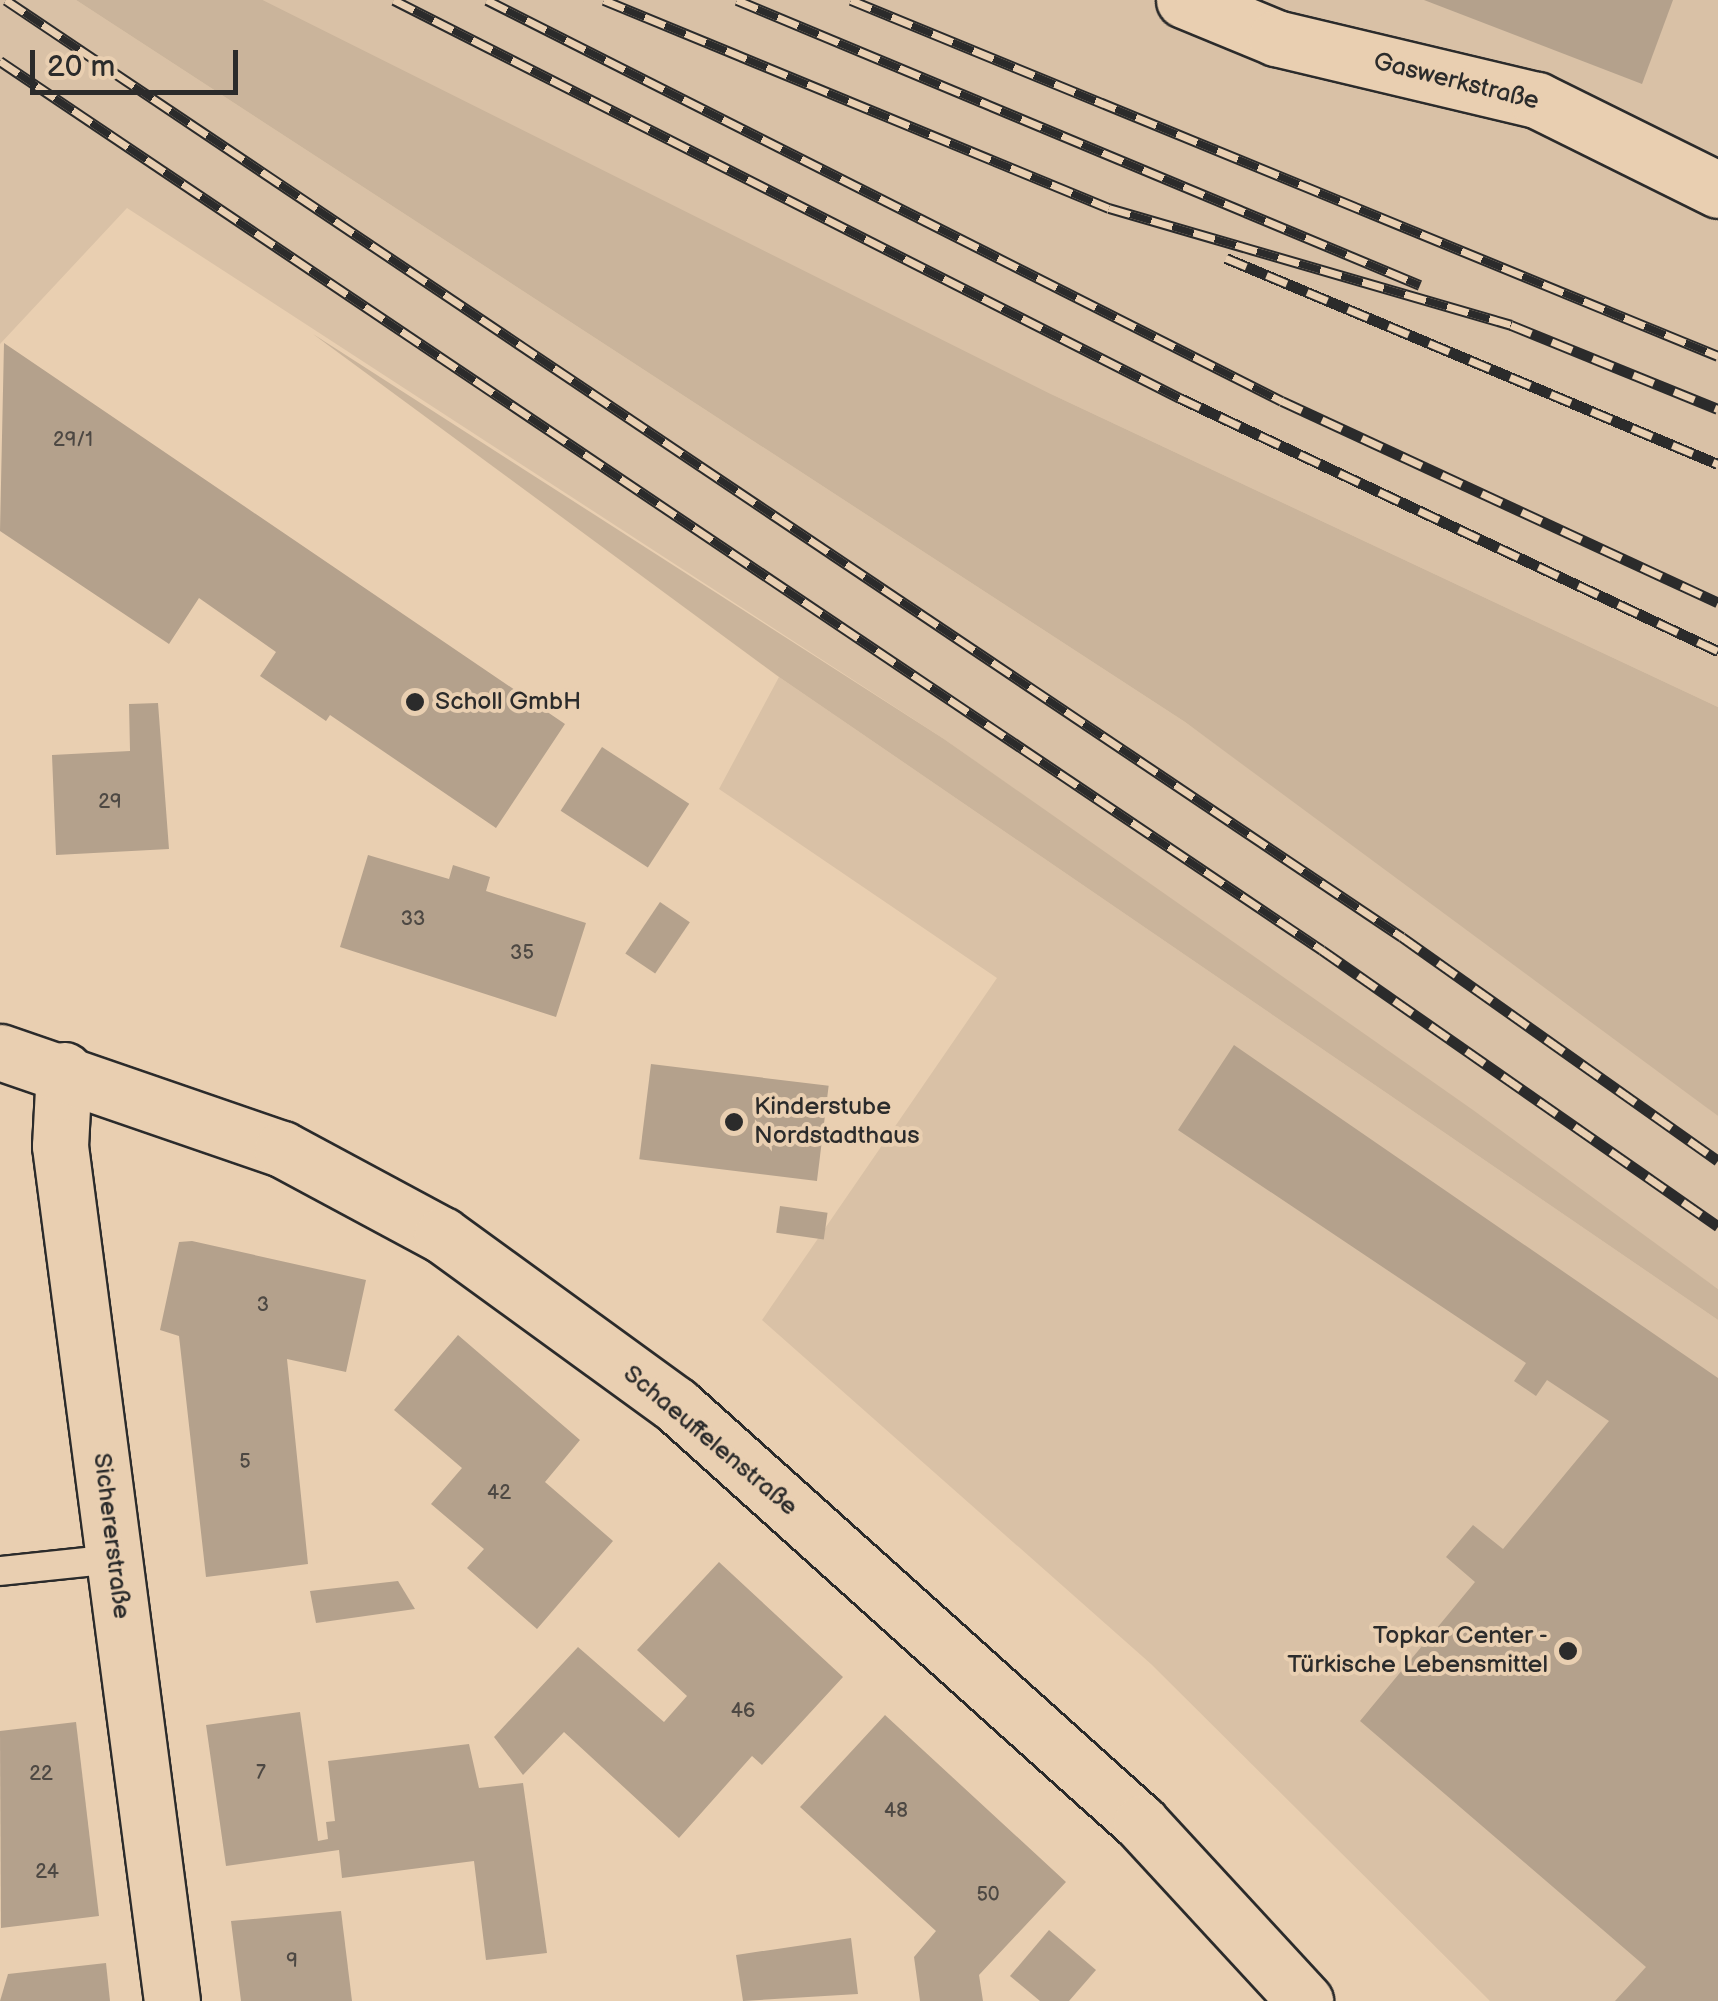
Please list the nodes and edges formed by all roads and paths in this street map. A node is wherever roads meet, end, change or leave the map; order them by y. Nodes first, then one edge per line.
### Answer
1 (1184, 0) edge
2 (1280, 19) edge
3 (1718, 190) edge
4 (0, 1052) edge
5 (64, 1070) junction
6 (114, 1560) junction
7 (0, 1571) edge
8 (172, 2001) edge
9 (1305, 2001) edge

1 - 2 main road, Gaswerkstraße
2 - 3 main road, Gaswerkstraße
4 - 5 main road, Schaeuffelenstraße
5 - 6 main road, Sichererstraße
5 - 9 main road, Schaeuffelenstraße
6 - 7 lane
6 - 8 main road, Sichererstraße

